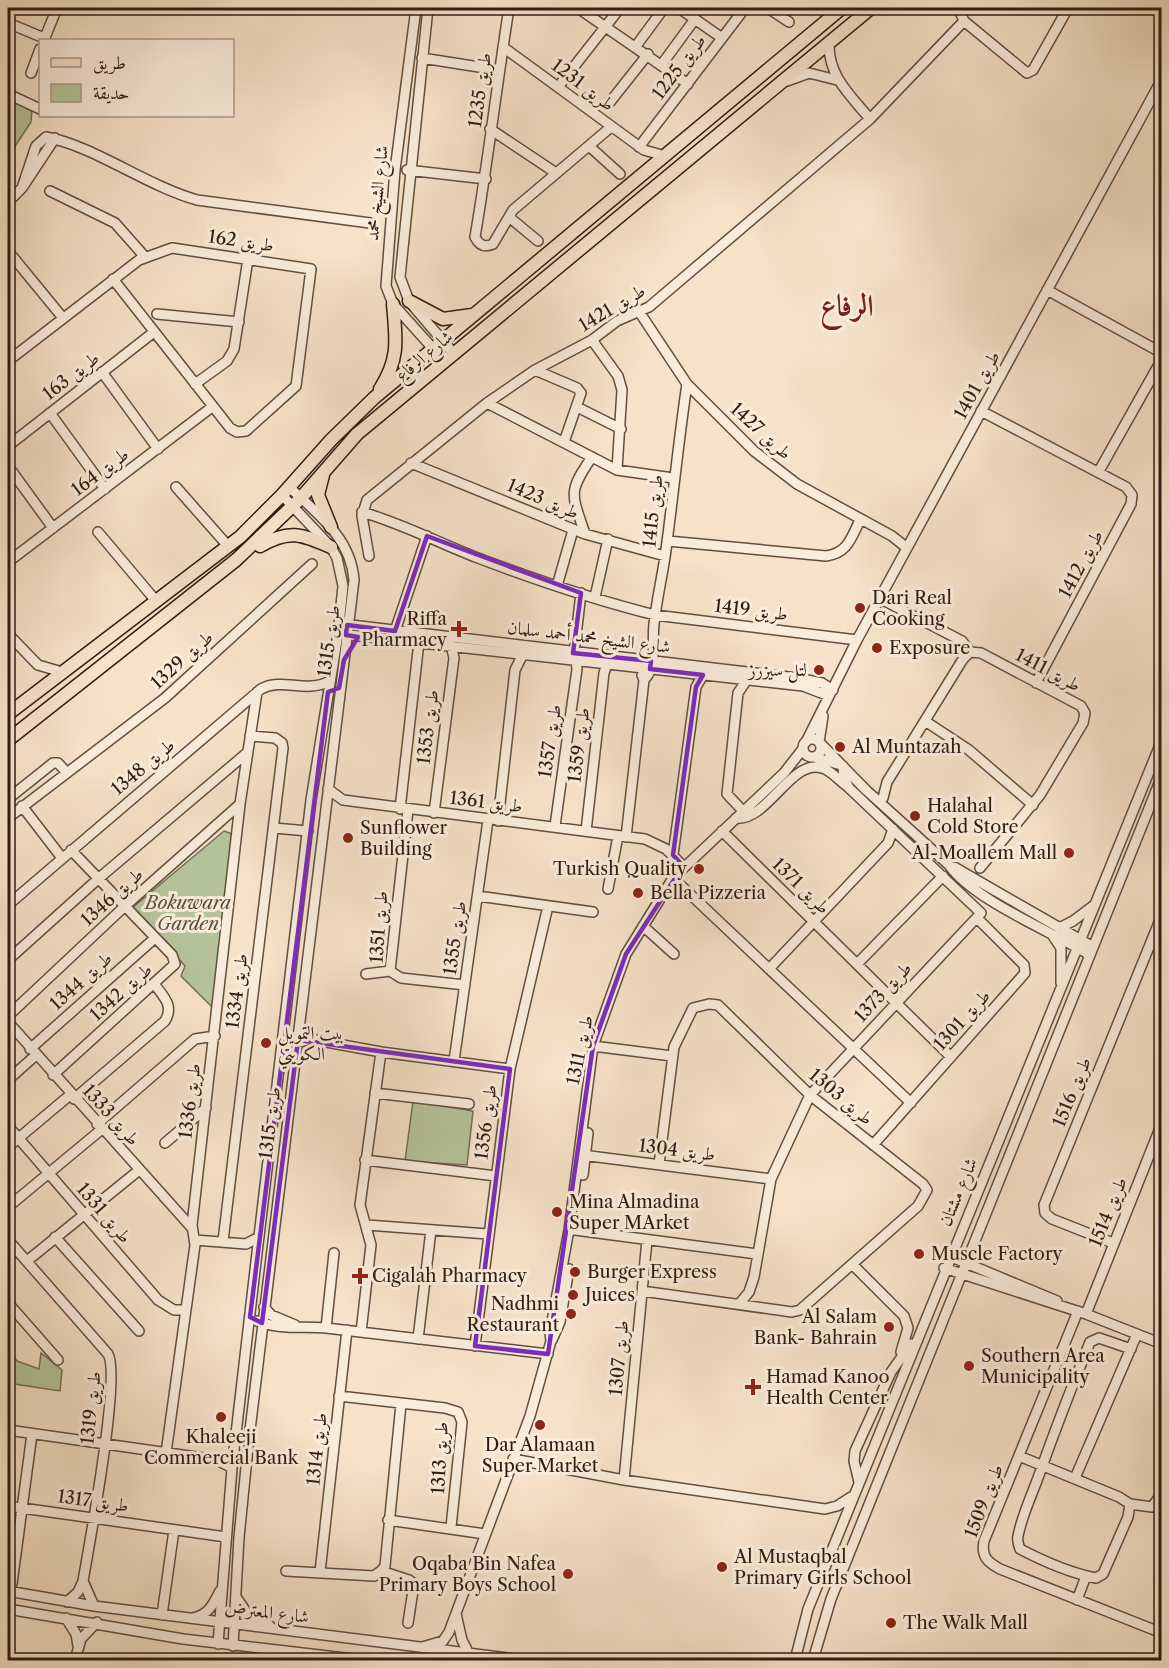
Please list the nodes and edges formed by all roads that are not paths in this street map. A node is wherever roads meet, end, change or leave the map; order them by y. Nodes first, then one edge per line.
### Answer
1 (57, 8) edge
2 (416, 8) edge
3 (428, 8) edge
4 (509, 8) edge
5 (578, 8) edge
6 (620, 8) edge
7 (664, 8) edge
8 (681, 8) edge
9 (745, 8) edge
10 (768, 8) edge
11 (842, 8) edge
12 (871, 8) edge
13 (966, 8) edge
14 (1068, 8) edge
15 (695, 19) junction
16 (964, 21) junction
17 (789, 22) dead end
18 (8, 23) edge
19 (606, 26) junction
20 (722, 38) junction
21 (44, 39) edge
22 (829, 43) junction
23 (636, 46) junction
24 (503, 47) junction
25 (39, 52) edge
26 (648, 54) junction
27 (422, 58) junction
28 (662, 64) junction
29 (498, 70) junction
30 (31, 73) dead end
31 (1161, 79) edge
32 (837, 80) junction
33 (688, 84) junction
34 (776, 86) junction
35 (558, 87) junction
36 (8, 94) edge
37 (1158, 94) edge
38 (610, 102) dead end
39 (39, 109) edge
40 (870, 119) junction
41 (611, 127) junction
42 (490, 129) junction
43 (589, 146) junction
44 (641, 148) junction
45 (665, 156) junction
46 (395, 170) junction
47 (648, 170) junction
48 (411, 171) junction
49 (556, 173) junction
50 (620, 174) dead end
51 (486, 178) junction
52 (50, 191) dead end
53 (8, 202) edge
54 (509, 217) junction
55 (370, 223) dead end
56 (538, 241) dead end
57 (8, 251) edge
58 (146, 257) junction
59 (248, 259) junction
60 (113, 279) junction
61 (1047, 290) junction
62 (409, 301) junction
63 (393, 304) junction
64 (157, 314) dead end
65 (476, 314) junction
66 (639, 314) junction
67 (63, 318) junction
68 (239, 322) junction
69 (154, 332) junction
70 (592, 340) junction
71 (438, 345) junction
72 (1161, 353) edge
73 (449, 358) junction
74 (1161, 359) edge
75 (8, 360) edge
76 (535, 370) junction
77 (102, 372) junction
78 (195, 384) junction
79 (687, 384) junction
80 (374, 398) junction
81 (487, 403) junction
82 (212, 407) junction
83 (577, 407) junction
84 (981, 411) junction
85 (50, 413) junction
86 (621, 429) junction
87 (564, 442) junction
88 (8, 446) edge
89 (158, 449) junction
90 (592, 457) junction
91 (411, 463) junction
92 (8, 466) edge
93 (326, 469) junction
94 (617, 470) junction
95 (1099, 471) junction
96 (673, 478) junction
97 (176, 487) dead end
98 (105, 489) junction
99 (285, 491) junction
100 (297, 502) junction
101 (362, 512) junction
102 (860, 520) junction
103 (53, 528) junction
104 (331, 528) junction
105 (573, 530) junction
106 (98, 532) dead end
107 (585, 534) junction
108 (427, 536) junction
109 (608, 539) junction
110 (668, 541) junction
111 (908, 545) junction
112 (228, 546) junction
113 (331, 547) junction
114 (369, 556) dead end
115 (665, 556) junction
116 (236, 561) junction
117 (8, 562) edge
118 (312, 564) dead end
119 (557, 586) junction
120 (581, 593) junction
121 (595, 597) junction
122 (879, 598) junction
123 (156, 601) junction
124 (351, 602) junction
125 (655, 615) junction
126 (369, 627) junction
127 (343, 629) junction
128 (395, 631) junction
129 (8, 634) edge
130 (362, 638) junction
131 (419, 642) junction
132 (855, 643) junction
133 (451, 645) junction
134 (508, 652) junction
135 (970, 652) junction
136 (523, 654) junction
137 (575, 657) junction
138 (607, 664) junction
139 (645, 665) junction
140 (342, 666) junction
141 (515, 670) junction
142 (62, 672) junction
143 (703, 675) junction
144 (330, 681) junction
145 (746, 681) junction
146 (1036, 683) junction
147 (339, 686) junction
148 (312, 688) junction
149 (257, 692) junction
150 (328, 692) junction
151 (831, 693) junction
152 (824, 707) junction
153 (8, 714) edge
154 (925, 721) junction
155 (250, 736) junction
156 (8, 740) edge
157 (1161, 740) edge
158 (819, 742) junction
159 (804, 746) junction
160 (248, 752) junction
161 (813, 758) junction
162 (843, 766) junction
163 (67, 773) junction
164 (784, 773) junction
165 (1161, 776) edge
166 (887, 782) junction
167 (849, 788) junction
168 (328, 789) junction
169 (875, 793) junction
170 (8, 799) edge
171 (342, 800) junction
172 (240, 804) junction
173 (1033, 805) junction
174 (22, 806) junction
175 (404, 809) junction
176 (325, 811) junction
177 (434, 813) junction
178 (740, 814) junction
179 (8, 818) edge
180 (493, 820) junction
181 (555, 826) junction
182 (274, 828) junction
183 (893, 829) junction
184 (308, 831) junction
185 (586, 831) junction
186 (722, 831) junction
187 (622, 836) junction
188 (903, 839) junction
189 (888, 843) junction
190 (71, 850) junction
191 (673, 855) junction
192 (62, 858) junction
193 (950, 865) junction
194 (683, 866) junction
195 (980, 868) junction
196 (960, 870) junction
197 (943, 876) junction
198 (673, 878) junction
199 (98, 879) junction
200 (980, 883) junction
201 (951, 884) junction
202 (968, 884) junction
203 (608, 889) dead end
204 (983, 894) junction
205 (478, 896) junction
206 (1095, 904) junction
207 (8, 905) edge
208 (1001, 905) junction
209 (548, 906) junction
210 (124, 907) junction
211 (593, 912) dead end
212 (979, 915) junction
213 (1161, 915) edge
214 (813, 921) junction
215 (643, 926) junction
216 (1054, 930) junction
217 (154, 938) junction
218 (1079, 944) junction
219 (1092, 951) junction
220 (674, 954) dead end
221 (8, 960) edge
222 (857, 964) junction
223 (770, 969) junction
224 (390, 970) junction
225 (366, 974) dead end
226 (155, 985) junction
227 (465, 985) junction
228 (1061, 987) junction
229 (896, 1003) junction
230 (8, 1016) edge
231 (8, 1022) edge
232 (215, 1036) junction
233 (297, 1043) junction
234 (596, 1046) junction
235 (853, 1049) junction
236 (33, 1052) junction
237 (381, 1052) junction
238 (672, 1056) junction
239 (951, 1057) junction
240 (454, 1061) junction
241 (510, 1069) junction
242 (53, 1075) junction
243 (8, 1080) edge
244 (375, 1093) junction
245 (810, 1095) junction
246 (72, 1097) junction
247 (911, 1103) junction
248 (469, 1104) dead end
249 (206, 1108) junction
250 (1161, 1123) edge
251 (8, 1126) edge
252 (99, 1127) junction
253 (18, 1138) junction
254 (1158, 1141) edge
255 (165, 1143) dead end
256 (873, 1145) junction
257 (8, 1147) edge
258 (582, 1155) junction
259 (365, 1160) junction
260 (659, 1164) junction
261 (138, 1171) junction
262 (47, 1173) junction
263 (496, 1176) junction
264 (771, 1179) junction
265 (8, 1207) edge
266 (83, 1215) junction
267 (367, 1226) junction
268 (192, 1228) junction
269 (431, 1230) junction
270 (575, 1230) junction
271 (488, 1234) junction
272 (259, 1237) junction
273 (55, 1238) junction
274 (8, 1240) edge
275 (195, 1240) junction
276 (647, 1240) junction
277 (223, 1241) junction
278 (1113, 1243) junction
279 (241, 1244) junction
280 (257, 1253) junction
281 (334, 1253) dead end
282 (757, 1254) junction
283 (949, 1256) junction
284 (27, 1261) junction
285 (965, 1263) junction
286 (852, 1264) junction
287 (944, 1268) junction
288 (960, 1275) junction
289 (642, 1292) junction
290 (740, 1303) junction
291 (8, 1304) edge
292 (1064, 1306) junction
293 (264, 1307) junction
294 (184, 1310) junction
295 (1082, 1312) junction
296 (250, 1317) junction
297 (262, 1323) junction
298 (295, 1326) junction
299 (326, 1328) junction
300 (347, 1330) junction
301 (138, 1331) dead end
302 (361, 1332) junction
303 (1137, 1334) junction
304 (916, 1337) junction
305 (418, 1339) junction
306 (551, 1341) junction
307 (1161, 1344) edge
308 (475, 1346) junction
309 (1131, 1349) junction
310 (548, 1354) junction
311 (900, 1356) junction
312 (58, 1360) dead end
313 (339, 1396) junction
314 (401, 1404) junction
315 (8, 1430) edge
316 (32, 1434) junction
317 (104, 1444) junction
318 (166, 1453) junction
319 (234, 1453) junction
320 (1019, 1456) junction
321 (513, 1459) junction
322 (217, 1460) junction
323 (1043, 1464) junction
324 (232, 1468) junction
325 (1074, 1478) junction
326 (624, 1479) junction
327 (859, 1482) junction
328 (1161, 1493) edge
329 (853, 1495) junction
330 (1130, 1504) junction
331 (8, 1506) edge
332 (20, 1507) junction
333 (825, 1509) junction
334 (94, 1518) junction
335 (388, 1520) junction
336 (451, 1527) junction
337 (840, 1528) junction
338 (174, 1530) junction
339 (484, 1534) junction
340 (226, 1538) junction
341 (286, 1571) dead end
342 (381, 1571) junction
343 (320, 1572) junction
344 (1086, 1576) junction
345 (83, 1581) junction
346 (221, 1589) junction
347 (9, 1591) edge
348 (235, 1595) junction
349 (1077, 1600) junction
350 (67, 1602) junction
351 (94, 1606) junction
352 (8, 1609) edge
353 (456, 1611) junction
354 (162, 1615) junction
355 (66, 1618) junction
356 (188, 1618) junction
357 (97, 1622) junction
358 (219, 1623) junction
359 (408, 1623) dead end
360 (234, 1624) junction
361 (287, 1631) junction
362 (1161, 1633) edge
363 (218, 1644) junction
364 (233, 1646) junction
365 (798, 1646) junction
366 (422, 1647) junction
367 (78, 1649) junction
368 (468, 1652) junction
369 (814, 1657) edge
370 (341, 1659) edge
371 (75, 1660) edge
372 (362, 1660) edge
373 (523, 1660) edge
374 (789, 1660) edge
375 (795, 1660) edge

1 - 21 street
2 - 46 street, شارع الشيخ محمد
3 - 27 street, شارع الشيخ محمد
4 - 24 street, طريق 1235
5 - 19 street
6 - 19 street
7 - 23 street
8 - 15 street
9 - 20 street, طريق 1225
10 - 17 street
11 - 45 main road, شارع الرفاع
12 - 22 main road, شارع الرفاع
13 - 16 street
14 - 16 street
15 - 20 street
15 - 28 street
16 - 40 street, طريق 1421
18 - 21 street
19 - 23 street
19 - 35 street
20 - 33 street, طريق 1225
22 - 32 street
22 - 34 main road, شارع الرفاع
23 - 26 street
24 - 29 street, طريق 1235
24 - 35 street, طريق 1231
25 - 30 street
26 - 28 street
26 - 38 street
27 - 29 street
27 - 48 street, شارع الشيخ محمد
28 - 33 street
29 - 42 street, طريق 1235
31 - 37 street, طريق 1401
32 - 34 street
32 - 40 street
33 - 44 street, طريق 1225
34 - 73 main road, شارع الرفاع
35 - 41 street, طريق 1231
36 - 39 street
37 - 61 street, طريق 1401
40 - 66 street, طريق 1421
41 - 43 street
41 - 44 street, طريق 1231
42 - 49 street
42 - 51 street, طريق 1235
43 - 49 street
43 - 50 street
44 - 45 street, طريق 1231
44 - 47 street
45 - 47 main road, شارع الرفاع
46 - 48 street
46 - 63 street, شارع الشيخ محمد
47 - 65 main road, شارع الرفاع
48 - 51 street
48 - 62 street, شارع الشيخ محمد
49 - 54 street
51 - 54 street, طريق 1235
52 - 58 street
53 - 55 street
54 - 56 street
57 - 67 street
58 - 59 street, طريق 162
58 - 60 street, طريق 162
59 - 68 street
59 - 82 street, طريق 162
60 - 67 street, طريق 162
60 - 69 street
61 - 72 street
61 - 84 street, طريق 1401
62 - 65 main road
62 - 71 street, شارع الشيخ محمد
63 - 71 street, شارع الشيخ محمد
63 - 80 main road
64 - 68 street
65 - 71 main road, شارع الرفاع
66 - 70 street, طريق 1421
66 - 79 street, طريق 1427
67 - 75 street, طريق 162
68 - 78 street
69 - 77 street, طريق 163
69 - 78 street
70 - 76 street, طريق 1421
70 - 86 street
71 - 73 street, شارع الشيخ محمد
71 - 80 main road, شارع الرفاع
73 - 93 main road, شارع الرفاع
74 - 95 street
76 - 81 street, طريق 1421
76 - 83 street
77 - 85 street, طريق 163
77 - 89 street
78 - 82 street
79 - 96 street, طريق 1415
79 - 102 street, طريق 1427
80 - 99 main road, شارع الرفاع
81 - 87 street
81 - 91 street, طريق 1421
82 - 89 street, طريق 164
83 - 86 street
83 - 87 street
84 - 95 street, طريق 1412
84 - 111 street, طريق 1401
85 - 88 street, طريق 163
85 - 98 street
86 - 94 street
87 - 90 street
89 - 98 street, طريق 164
90 - 94 street
90 - 107 street
91 - 101 street, طريق 1421
91 - 105 street, طريق 1423
92 - 103 street
93 - 100 main road, شارع الرفاع
93 - 104 main road
94 - 96 street
95 - 146 street, طريق 1412
96 - 110 street, طريق 1415
97 - 112 street
98 - 103 street, طريق 164
99 - 100 street, طريق 1315
99 - 112 main road, شارع الرفاع
100 - 104 street, طريق 1315
100 - 113 street, طريق 1315
100 - 116 main road, شارع الرفاع
101 - 108 street
101 - 114 street
102 - 110 street
102 - 111 street, طريق 1427
103 - 117 street, طريق 164
104 - 124 street, طريق 1315
105 - 107 street, طريق 1423
105 - 119 street
106 - 123 street
107 - 109 street, طريق 1423
108 - 119 street
108 - 128 street
109 - 115 street, طريق 1423
109 - 121 street
110 - 115 street, طريق 1415
111 - 122 street, طريق 1401
112 - 123 main road, شارع الرفاع
113 - 116 main road
113 - 127 street, طريق 1315
115 - 125 street, طريق 1415
116 - 156 main road, شارع الرفاع
118 - 163 street, طريق 1329
119 - 120 street
120 - 121 street
120 - 137 street, طريق 1357
121 - 125 street
122 - 132 street, طريق 1401
122 - 135 street, طريق 1411
123 - 142 main road, شارع الرفاع
124 - 126 street
124 - 127 street, طريق 1315
125 - 132 street, طريق 1419
125 - 139 street, طريق 1415
126 - 127 street, شارع الشيخ محمد أحمد سلمان
126 - 128 street, شارع الشيخ محمد أحمد سلمان
127 - 130 street, شارع الشيخ محمد أحمد سلمان
127 - 140 street, طريق 1315
127 - 144 street, طريق 1315
128 - 137 street, شارع الشيخ محمد أحمد سلمان
129 - 142 street
130 - 131 street, شارع الشيخ محمد أحمد سلمان
130 - 140 street
131 - 133 street, شارع الشيخ محمد أحمد سلمان
131 - 175 street, طريق 1351
132 - 151 street, طريق 1401
133 - 134 street, شارع الشيخ محمد أحمد سلمان
133 - 177 street, طريق 1353
134 - 136 street, شارع الشيخ محمد أحمد سلمان
134 - 141 street, طريق 1355
135 - 146 street, طريق 1411
135 - 154 street
136 - 137 street, شارع الشيخ محمد أحمد سلمان
136 - 141 street, طريق 1355
137 - 138 street, شارع الشيخ محمد أحمد سلمان
137 - 139 street, شارع الشيخ محمد أحمد سلمان
137 - 181 street, طريق 1357
138 - 139 street, شارع الشيخ محمد أحمد سلمان
138 - 185 street, طريق 1359
139 - 143 street, شارع الشيخ محمد أحمد سلمان
139 - 151 street, شارع الشيخ محمد أحمد سلمان
139 - 187 street
140 - 147 street, طريق 1315
141 - 180 street, طريق 1355
142 - 153 main road, شارع الرفاع
143 - 145 street, شارع الشيخ محمد أحمد سلمان
143 - 191 street
144 - 148 street, طريق 1348
144 - 150 street, طريق 1315
145 - 151 street, شارع الشيخ محمد أحمد سلمان
145 - 178 street
146 - 173 street, طريق 1411
147 - 150 street
147 - 168 street, طريق 1315
148 - 149 street, طريق 1348
148 - 150 street, طريق 1348
149 - 155 street, طريق 1336
149 - 190 street, طريق 1348
150 - 184 street, طريق 1315
151 - 152 street, طريق 1401
152 - 158 street, طريق 1401
152 - 159 street, طريق 1401
154 - 166 street
154 - 173 street
155 - 160 street, طريق 1336
155 - 182 street, طريق 1334
157 - 206 street, شارع مشتان
158 - 159 street
158 - 161 street, طريق 1401
158 - 162 street
159 - 161 street
159 - 164 street, طريق 1311
160 - 172 street, طريق 1336
160 - 199 street
161 - 162 street
161 - 164 street, طريق 1311
162 - 167 street
162 - 169 street
163 - 170 street
163 - 174 street, طريق 1329
164 - 178 street, طريق 1311
165 - 219 street, شارع مشتان
166 - 169 street
166 - 169 street
167 - 178 street, طريق 1301
167 - 183 street, طريق 1301
168 - 171 street, طريق 1361
168 - 176 street, طريق 1315
169 - 193 street
171 - 175 street, طريق 1361
171 - 176 street
172 - 210 street, طريق 1346
172 - 232 street, طريق 1336
173 - 195 street, طريق 1411
174 - 179 street, طريق 1329
174 - 192 street
175 - 177 street, طريق 1361
175 - 224 street, طريق 1351
176 - 233 street, طريق 1315
177 - 180 street, طريق 1361
178 - 186 street, طريق 1311
180 - 181 street, طريق 1361
180 - 205 street, طريق 1355
181 - 185 street, طريق 1361
182 - 184 street
182 - 277 street, طريق 1334
183 - 188 street, طريق 1301
183 - 189 street
184 - 272 street, طريق 1315
185 - 187 street, طريق 1361
186 - 194 street, طريق 1311
186 - 214 street, طريق 1371
187 - 191 street, طريق 1361
187 - 203 street
188 - 189 street
188 - 197 street, طريق 1301
189 - 214 street
190 - 192 street, طريق 1348
190 - 199 street, طريق 1342
191 - 194 street, طريق 1361
192 - 207 street, طريق 1348
193 - 196 street
193 - 202 street
194 - 198 street, طريق 1311
195 - 196 street
195 - 200 street
196 - 200 street
197 - 201 street, طريق 1301
197 - 222 street
198 - 215 street, طريق 1311
198 - 223 street
199 - 210 street, طريق 1342
199 - 221 street
200 - 216 street
201 - 202 street
201 - 212 street, طريق 1301
202 - 204 street
204 - 208 street
204 - 212 street
205 - 209 street
205 - 227 street, طريق 1355
206 - 216 street
206 - 218 street, شارع مشتان
208 - 212 street
208 - 216 street
209 - 211 street
209 - 241 street, طريق 1356
210 - 217 street, طريق 1342
210 - 230 street, طريق 1346
212 - 229 street, طريق 1373
212 - 239 street, طريق 1301
213 - 278 street, طريق 1516
214 - 222 street, طريق 1371
214 - 223 street
215 - 220 street
215 - 234 street, طريق 1311
216 - 218 street
216 - 228 street
217 - 226 street, طريق 1342
217 - 236 street, طريق 1344
218 - 219 street
218 - 228 street, شارع مشتان
219 - 285 street, شارع مشتان
222 - 229 street, طريق 1371
223 - 235 street
224 - 225 street
224 - 227 street, طريق 1351
226 - 242 street, طريق 1342
226 - 246 street
227 - 240 street, طريق 1355
228 - 283 street, شارع مشتان
229 - 235 street, طريق 1373
229 - 239 street, طريق 1371
231 - 236 street, طريق 1333
232 - 249 street, طريق 1336
232 - 252 street
233 - 237 street
233 - 293 street, طريق 1315
234 - 238 street
234 - 258 street, طريق 1311
235 - 245 street, طريق 1373
235 - 247 street
236 - 242 street, طريق 1333
236 - 243 street, طريق 1344
237 - 240 street
237 - 244 street
238 - 245 street, طريق 1303
238 - 260 street, طريق 1303
239 - 247 street, طريق 1301
240 - 241 street
241 - 263 street, طريق 1356
242 - 246 street, طريق 1333
244 - 248 street
244 - 259 street
245 - 256 street, طريق 1303
245 - 264 street
246 - 252 street, طريق 1333
246 - 253 street
247 - 256 street, طريق 1301
249 - 255 street
249 - 268 street, طريق 1336
250 - 254 street, طريق 1514
251 - 253 street, طريق 1331
252 - 261 street, طريق 1333
252 - 262 street
253 - 257 street
253 - 262 street, طريق 1331
254 - 278 street, طريق 1514
256 - 286 street, طريق 1303
258 - 260 street, طريق 1304
258 - 270 street, طريق 1311
258 - 306 street, طريق 1311
259 - 263 street
259 - 267 street
260 - 264 street, طريق 1304
261 - 266 street
261 - 268 street, طريق 1333
262 - 265 street
262 - 266 street, طريق 1331
263 - 271 street, طريق 1356
264 - 282 street
266 - 273 street
266 - 294 street, طريق 1331
267 - 269 street
267 - 302 street
268 - 275 street, طريق 1336
269 - 271 street
269 - 305 street
270 - 276 street
270 - 306 street, طريق 1311
271 - 308 street, طريق 1356
272 - 279 street
272 - 280 street, طريق 1315
273 - 284 street
273 - 301 street
274 - 284 street, طريق 1319
275 - 277 street
275 - 294 street, طريق 1336
276 - 282 street
276 - 289 street, طريق 1307
277 - 279 street
278 - 295 street, طريق 1514
279 - 280 street
280 - 296 street, طريق 1315
281 - 299 street
282 - 290 street
283 - 285 street
283 - 287 street, شارع مشتان
284 - 317 street, طريق 1319
285 - 288 street, شارع مشتان
285 - 292 street
286 - 290 street, طريق 1303
286 - 311 street
287 - 288 street
287 - 304 street, شارع مشتان
288 - 292 street
288 - 369 street, شارع مشتان
289 - 290 street, طريق 1303
289 - 326 street, طريق 1307
291 - 312 street
292 - 295 street
293 - 297 street, طريق 1315
293 - 298 street
294 - 318 street, طريق 1336
295 - 303 street
295 - 320 street, طريق 1509
296 - 297 street
296 - 319 street, طريق 1315
297 - 298 street
297 - 348 street, طريق 1315
298 - 299 street
299 - 300 street
300 - 302 street
300 - 313 street, طريق 1314
302 - 305 street
303 - 307 street
303 - 309 street
304 - 311 street
304 - 327 street, شارع مشتان
305 - 308 street
306 - 310 street, طريق 1311
308 - 310 street
309 - 323 street
309 - 325 street
310 - 321 street, طريق 1311
311 - 327 street
313 - 314 street, طريق 1313
313 - 343 street, طريق 1314
314 - 335 street
314 - 336 street, طريق 1313
315 - 316 street
316 - 317 street
316 - 332 street
317 - 318 street
317 - 334 street, طريق 1319
318 - 322 street
319 - 322 street
319 - 324 street, طريق 1315
320 - 323 street
320 - 349 street, طريق 1509
321 - 326 street
321 - 339 street, طريق 1311
322 - 324 street
323 - 325 street
323 - 344 street
324 - 340 street, طريق 1315
325 - 330 street
326 - 333 street
327 - 329 street, شارع مشتان
328 - 330 street
329 - 333 street
329 - 337 street, شارع مشتان
330 - 344 street
331 - 332 street, طريق 1317
332 - 334 street, طريق 1317
332 - 347 street
333 - 337 street
334 - 338 street, طريق 1317
334 - 345 street, طريق 1319
335 - 336 street
335 - 342 street
336 - 339 street
337 - 365 street, شارع مشتان
338 - 340 street, طريق 1317
338 - 354 street
339 - 353 street, طريق 1311
340 - 346 street, طريق 1315
341 - 343 street
342 - 343 street
342 - 359 street
344 - 349 street
345 - 350 street, طريق 1319
345 - 351 street
346 - 356 street
346 - 358 street, طريق 1315
347 - 350 street, شارع المعترض
348 - 360 street, طريق 1315
348 - 361 street
349 - 362 street, طريق 1509
350 - 351 street, شارع المعترض
351 - 354 street, شارع المعترض
352 - 355 street, شارع المعترض
353 - 366 street, طريق 1311
353 - 368 street
354 - 356 street, شارع المعترض
355 - 357 street, شارع المعترض
355 - 367 street
356 - 358 street, شارع المعترض
357 - 363 street, شارع المعترض
357 - 367 street
358 - 360 street, شارع المعترض
358 - 363 street, طريق 1315
360 - 361 street, شارع المعترض
360 - 364 street, طريق 1315
361 - 366 street, شارع المعترض
363 - 364 street, شارع المعترض
364 - 370 street, شارع المعترض
365 - 374 street
365 - 375 street, شارع مشتان
366 - 368 street, شارع المعترض
367 - 371 street
368 - 373 street, شارع المعترض
370 - 372 street, شارع المعترض

